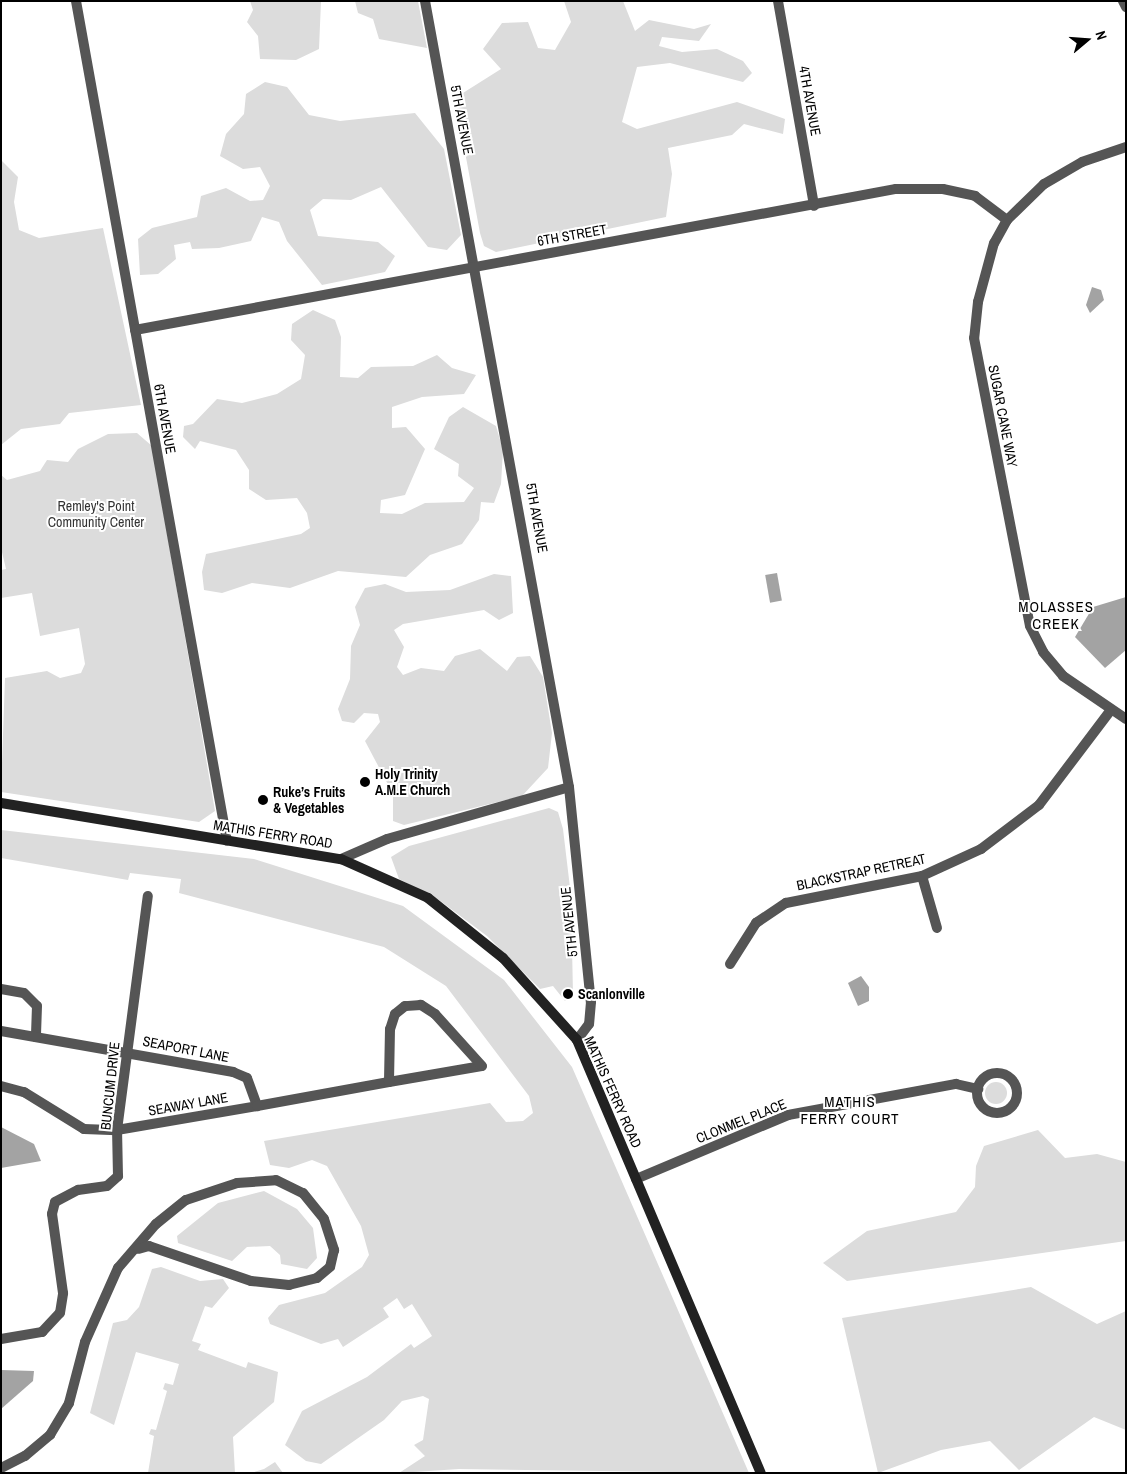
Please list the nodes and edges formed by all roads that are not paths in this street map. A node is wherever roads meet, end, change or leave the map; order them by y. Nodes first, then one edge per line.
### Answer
1 (76, 1) edge
2 (425, 1) edge
3 (778, 1) edge
4 (1123, 1) edge
5 (1126, 7) edge
6 (1126, 147) edge
7 (814, 206) junction
8 (1007, 220) junction
9 (476, 266) junction
10 (135, 330) junction
11 (1110, 710) junction
12 (1126, 719) edge
13 (569, 787) junction
14 (1, 803) edge
15 (227, 842) junction
16 (341, 859) junction
17 (922, 876) junction
18 (148, 896) dead end
19 (937, 928) dead end
20 (730, 964) dead end
21 (1, 989) edge
22 (1, 1031) edge
23 (36, 1037) junction
24 (577, 1040) junction
25 (127, 1052) junction
26 (389, 1082) junction
27 (1, 1086) edge
28 (978, 1089) dead end
29 (257, 1106) junction
30 (116, 1130) junction
31 (636, 1179) junction
32 (138, 1249) junction
33 (1, 1339) edge
34 (1, 1468) edge
35 (761, 1473) edge

1 - 10 street, 6TH AVENUE
2 - 9 street, 5TH AVENUE
3 - 7 street, 4TH AVENUE
4 - 5 street
6 - 8 street, SUGAR CANE WAY
7 - 8 street, 6TH STREET
7 - 9 street, 6TH STREET
8 - 11 street, SUGAR CANE WAY
9 - 10 street, 6TH STREET
9 - 13 street, 5TH AVENUE
10 - 15 street, 6TH AVENUE
11 - 12 street, SUGAR CANE WAY
11 - 17 street, BLACKSTRAP RETREAT
13 - 16 street
13 - 24 street, 5TH AVENUE
14 - 15 main road, MATHIS FERRY ROAD
15 - 16 main road, MATHIS FERRY ROAD
16 - 24 main road, MATHIS FERRY ROAD
17 - 19 street
17 - 20 street, BLACKSTRAP RETREAT
18 - 25 street, BUNCUM DRIVE
21 - 23 street
22 - 23 street, SEAPORT LANE
23 - 25 street, SEAPORT LANE
24 - 31 main road, MATHIS FERRY ROAD
25 - 29 street, SEAPORT LANE
25 - 30 street, BUNCUM DRIVE
26 - 26 street, SEAWAY LANE
26 - 29 street, SEAWAY LANE
27 - 30 street, SEAWAY LANE
28 - 31 street, CLONMEL PLACE
29 - 30 street, SEAWAY LANE
30 - 33 street, BUNCUM DRIVE
31 - 35 main road, MATHIS FERRY ROAD
32 - 32 street
32 - 34 street

